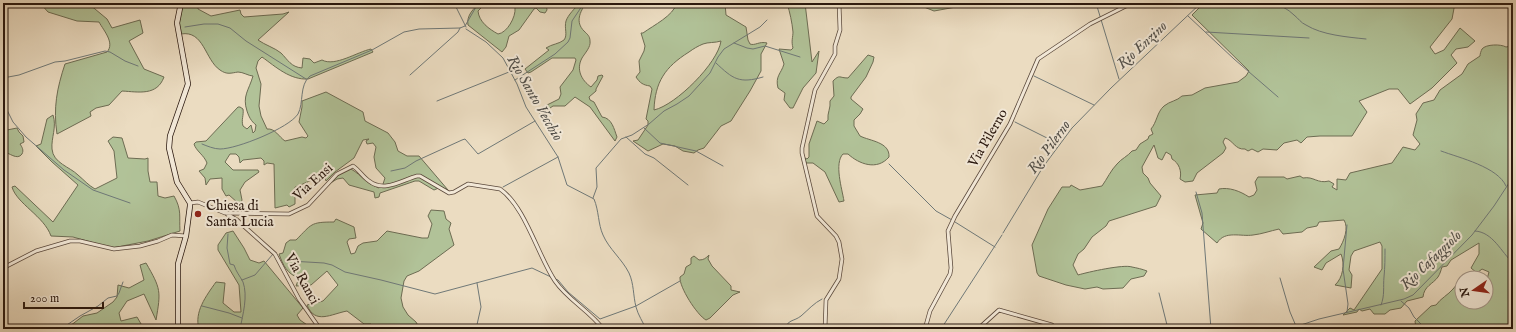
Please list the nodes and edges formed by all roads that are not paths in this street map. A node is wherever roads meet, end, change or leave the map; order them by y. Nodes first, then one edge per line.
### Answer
1 (181, 3) edge
2 (839, 3) edge
3 (1132, 3) edge
4 (190, 203) junction
5 (224, 213) junction
6 (186, 236) junction
7 (3, 268) edge
8 (178, 329) edge
9 (320, 329) edge
10 (603, 329) edge
11 (825, 329) edge
12 (925, 329) edge
13 (978, 329) edge
14 (1056, 329) edge

1 - 4 street
2 - 11 street
3 - 12 street, Via Pilerno
4 - 5 street, Via Ensi
4 - 6 street
5 - 9 street, Via Ranci
5 - 10 street, Via Ensi
6 - 7 street
6 - 8 street
13 - 14 street

